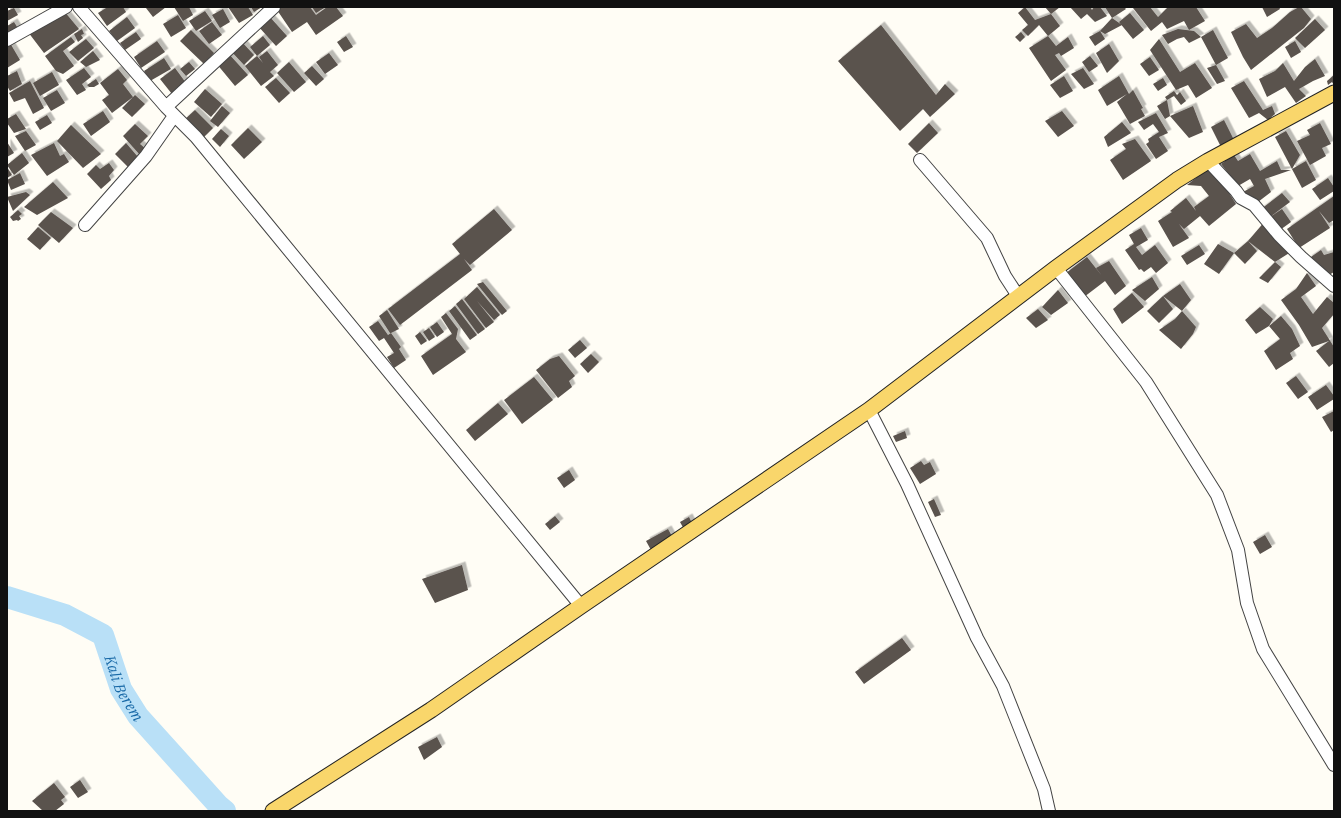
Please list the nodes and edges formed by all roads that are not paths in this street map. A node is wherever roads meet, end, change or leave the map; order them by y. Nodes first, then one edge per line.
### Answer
1 (66, 7) edge
2 (79, 7) edge
3 (274, 7) edge
4 (7, 40) edge
5 (1334, 93) edge
6 (170, 111) junction
7 (920, 160) dead end
8 (1208, 161) junction
9 (85, 225) dead end
10 (1056, 268) junction
11 (1334, 286) edge
12 (1018, 296) junction
13 (869, 410) junction
14 (581, 606) junction
15 (1334, 765) edge
16 (273, 811) edge
17 (1049, 811) edge

1 - 4 street
2 - 6 street
3 - 6 street
5 - 8 main road
6 - 9 street
6 - 14 street
7 - 12 street
8 - 10 main road
8 - 11 street
10 - 12 main road
10 - 15 street
12 - 13 main road
13 - 14 main road
13 - 17 street
14 - 16 main road

